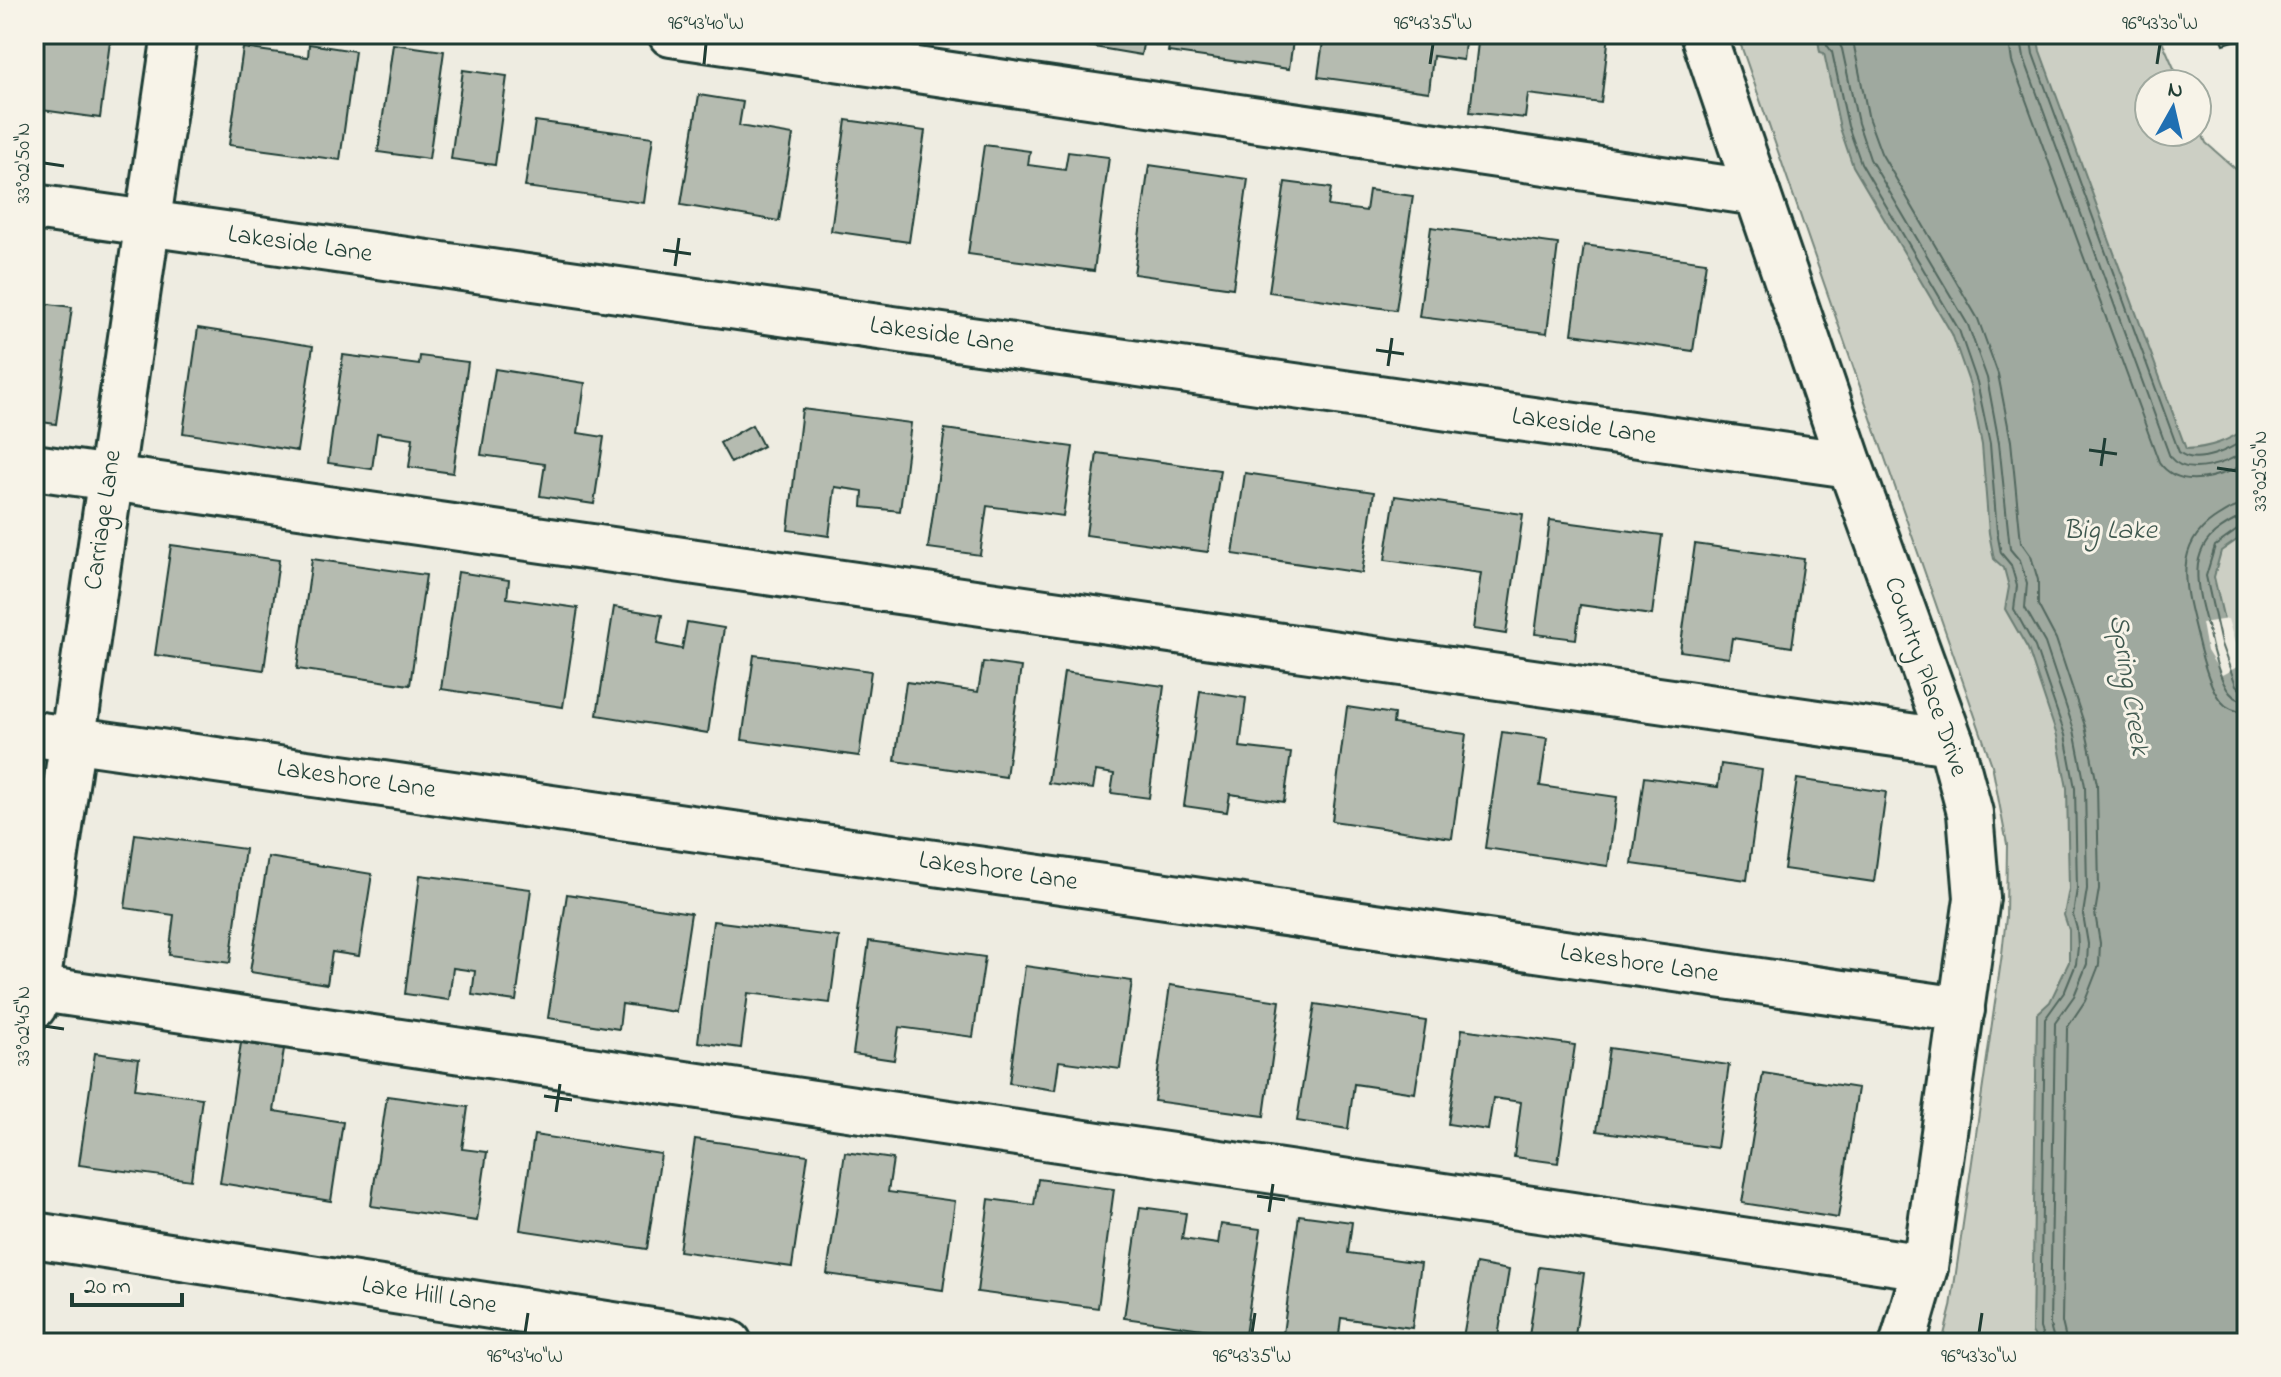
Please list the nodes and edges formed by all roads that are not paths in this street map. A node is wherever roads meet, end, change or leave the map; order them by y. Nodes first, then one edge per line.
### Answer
1 (175, 34) edge
2 (671, 34) edge
3 (1703, 34) edge
4 (1757, 193) junction
5 (34, 207) edge
6 (147, 223) junction
7 (1850, 465) junction
8 (34, 467) edge
9 (110, 479) junction
10 (53, 736) edge
11 (1951, 742) junction
12 (35, 994) edge
13 (1962, 1010) junction
14 (34, 1235) edge
15 (1925, 1267) junction
16 (729, 1343) edge
17 (1903, 1343) edge

1 - 6 street, Carriage Lane
2 - 4 street
3 - 4 street, Country Place Drive
4 - 7 street, Country Place Drive
5 - 6 street, Lakeside Lane
6 - 7 street, Lakeside Lane
6 - 9 street, Carriage Lane
7 - 11 street, Country Place Drive
8 - 9 street
9 - 10 street, Carriage Lane
9 - 11 street
10 - 12 street, Carriage Lane
10 - 13 street, Lakeshore Lane
11 - 13 street, Country Place Drive
12 - 15 street
13 - 15 street, Country Place Drive
14 - 16 street, Lake Hill Lane
15 - 17 street, Country Place Drive

